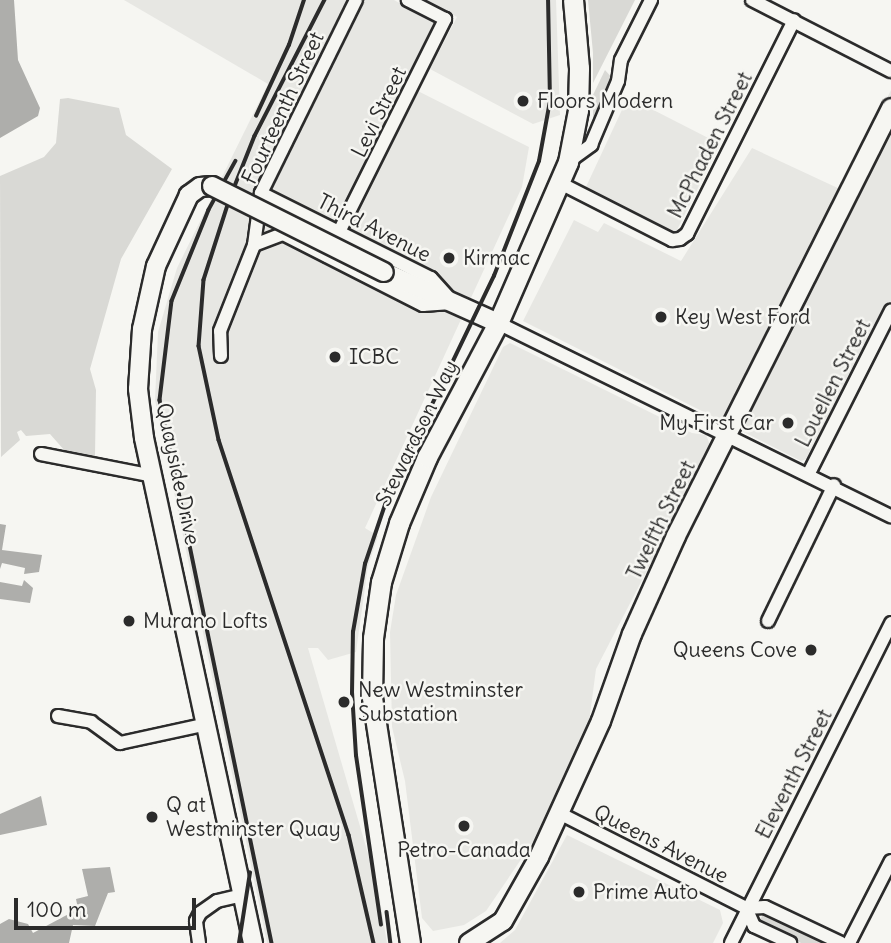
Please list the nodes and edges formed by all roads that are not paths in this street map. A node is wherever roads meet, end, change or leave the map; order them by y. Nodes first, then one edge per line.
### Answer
1 (356, 0) edge
2 (408, 0) edge
3 (573, 0) edge
4 (651, 0) edge
5 (752, 0) edge
6 (794, 20) junction
7 (891, 71) edge
8 (891, 108) edge
9 (568, 162) junction
10 (560, 183) junction
11 (261, 192) junction
12 (339, 233) junction
13 (254, 245) junction
14 (327, 256) junction
15 (453, 303) junction
16 (891, 311) edge
17 (498, 323) junction
18 (221, 356) dead end
19 (729, 437) junction
20 (41, 454) dead end
21 (809, 473) junction
22 (153, 476) junction
23 (834, 485) junction
24 (891, 516) edge
25 (768, 621) dead end
26 (891, 623) edge
27 (58, 716) dead end
28 (208, 724) junction
29 (559, 813) junction
30 (891, 861) edge
31 (243, 895) junction
32 (746, 908) junction
33 (199, 943) edge
34 (253, 943) edge
35 (410, 943) edge
36 (469, 943) edge
37 (731, 943) edge
38 (790, 943) edge
39 (841, 943) edge
40 (849, 943) edge

1 - 11 street, Fourteenth Street
2 - 12 street, Levi Street
3 - 9 main road, Stewardson Way
4 - 9 street
5 - 6 street
6 - 7 street
6 - 10 street, McPhaden Street
8 - 19 street, Twelfth Street
9 - 10 main road, Stewardson Way
10 - 17 main road, Stewardson Way
11 - 12 street, Third Avenue
11 - 13 street, Fourteenth Street
12 - 14 street, Levi Street
12 - 15 street, Third Avenue
13 - 14 street
13 - 18 street, Fourteenth Street
14 - 15 street
15 - 17 street, Quayside Drive
15 - 22 street, Quayside Drive, bridge
16 - 21 street, Louellen Street
17 - 19 street
17 - 35 main road, Stewardson Way
19 - 21 street
19 - 29 street, Twelfth Street
20 - 22 street
21 - 23 street
22 - 28 street, Quayside Drive
23 - 24 street
23 - 25 street
26 - 32 street, Eleventh Street
27 - 28 street
28 - 31 street, Quayside Drive
29 - 32 street, Queens Avenue
29 - 36 street, Twelfth Street
30 - 40 street
31 - 33 street
31 - 34 street, Quayside Drive
32 - 37 street, Eleventh Street
32 - 38 street, Queens Avenue
32 - 39 street, Queens Avenue

